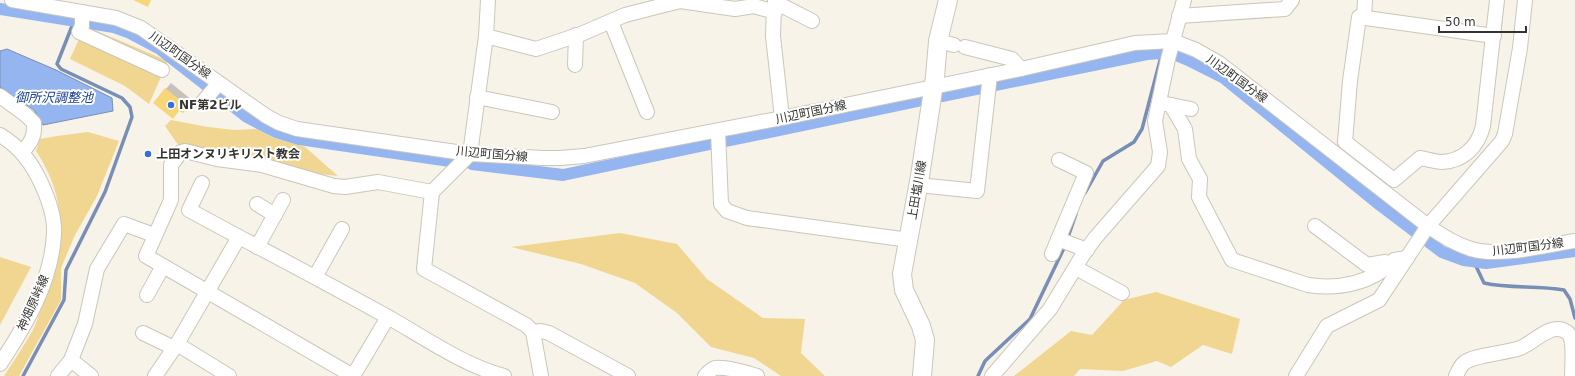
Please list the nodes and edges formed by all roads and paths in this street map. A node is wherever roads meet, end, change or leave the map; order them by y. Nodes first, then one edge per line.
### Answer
1 (12, 0) edge
2 (488, 0) edge
3 (948, 0) edge
4 (1184, 0) edge
5 (1292, 0) edge
6 (1365, 0) edge
7 (1497, 0) edge
8 (1526, 0) edge
9 (679, 1) edge
10 (62, 4) edge
11 (775, 5) edge
12 (1179, 16) junction
13 (1364, 18) junction
14 (82, 19) junction
15 (812, 21) dead end
16 (610, 22) junction
17 (576, 35) junction
18 (486, 36) junction
19 (1494, 36) junction
20 (952, 44) junction
21 (1171, 50) junction
22 (575, 65) dead end
23 (1021, 69) junction
24 (162, 70) dead end
25 (990, 75) junction
26 (215, 87) junction
27 (933, 87) junction
28 (0, 96) edge
29 (478, 96) junction
30 (202, 103) dead end
31 (1165, 103) junction
32 (1191, 109) dead end
33 (552, 112) dead end
34 (647, 112) dead end
35 (782, 118) junction
36 (718, 131) junction
37 (0, 135) edge
38 (22, 152) junction
39 (470, 154) junction
40 (1059, 160) dead end
41 (202, 183) dead end
42 (919, 185) junction
43 (432, 192) junction
44 (283, 200) dead end
45 (257, 204) dead end
46 (275, 215) junction
47 (1315, 226) dead end
48 (1428, 226) junction
49 (342, 229) dead end
50 (154, 235) junction
51 (239, 237) junction
52 (909, 240) junction
53 (1059, 240) junction
54 (1575, 240) edge
55 (257, 247) junction
56 (1080, 248) junction
57 (1052, 254) dead end
58 (1407, 258) junction
59 (1390, 265) junction
60 (163, 266) junction
61 (1076, 268) junction
62 (315, 277) junction
63 (208, 291) junction
64 (1122, 293) dead end
65 (147, 295) dead end
66 (388, 317) junction
67 (532, 332) junction
68 (143, 333) dead end
69 (176, 346) junction
70 (71, 360) junction
71 (0, 364) edge
72 (58, 376) edge
73 (91, 376) edge
74 (155, 376) edge
75 (229, 376) edge
76 (353, 376) edge
77 (504, 376) edge
78 (541, 376) edge
79 (628, 376) edge
80 (705, 376) edge
81 (757, 376) edge
82 (922, 376) edge
83 (992, 376) edge
84 (1296, 376) edge
85 (1456, 376) edge
86 (1572, 376) edge

1 - 10 street, 川辺町国分線
2 - 18 street
3 - 20 main road, 上田塩川線
4 - 12 street
5 - 12 street
6 - 13 street
7 - 19 street
8 - 48 street
9 - 11 street
9 - 16 street
10 - 14 street, 川辺町国分線
11 - 15 street
11 - 35 street
12 - 21 street
13 - 19 street
13 - 19 street
14 - 24 street
14 - 26 street, 川辺町国分線
16 - 17 street
16 - 34 street
17 - 18 street
17 - 22 street
18 - 29 street
20 - 23 street
20 - 27 main road, 上田塩川線
21 - 23 street, 川辺町国分線
21 - 31 street
21 - 48 street, 川辺町国分線
23 - 25 street, 川辺町国分線
25 - 27 street, 川辺町国分線
25 - 42 street
26 - 30 street
26 - 39 street, 川辺町国分線
27 - 35 street, 川辺町国分線
27 - 42 main road, 上田塩川線
28 - 38 street
29 - 33 street
29 - 39 street
31 - 32 street
31 - 56 street
31 - 59 street
35 - 36 street, 川辺町国分線
36 - 39 street, 川辺町国分線
36 - 52 street
37 - 38 street, 神畑原峠線
38 - 71 street, 神畑原峠線
39 - 43 street
40 - 53 street
41 - 51 street
42 - 52 main road, 上田塩川線
43 - 50 street
43 - 67 street
44 - 46 street
45 - 46 street
46 - 55 street
47 - 59 street
48 - 54 street, 川辺町国分線
48 - 58 street
49 - 62 street
50 - 60 street
50 - 70 street
51 - 55 street
51 - 63 street
52 - 82 main road, 上田塩川線
53 - 56 street
53 - 57 street
55 - 62 street
56 - 61 street
58 - 59 street
58 - 84 street
60 - 63 street
60 - 65 street
61 - 64 street
61 - 83 street
62 - 66 street
63 - 69 street
63 - 76 street
66 - 76 street
66 - 77 street
67 - 78 street
67 - 79 street
68 - 69 street
69 - 74 street
69 - 75 street
70 - 72 street
70 - 73 street
80 - 81 street
85 - 86 street

